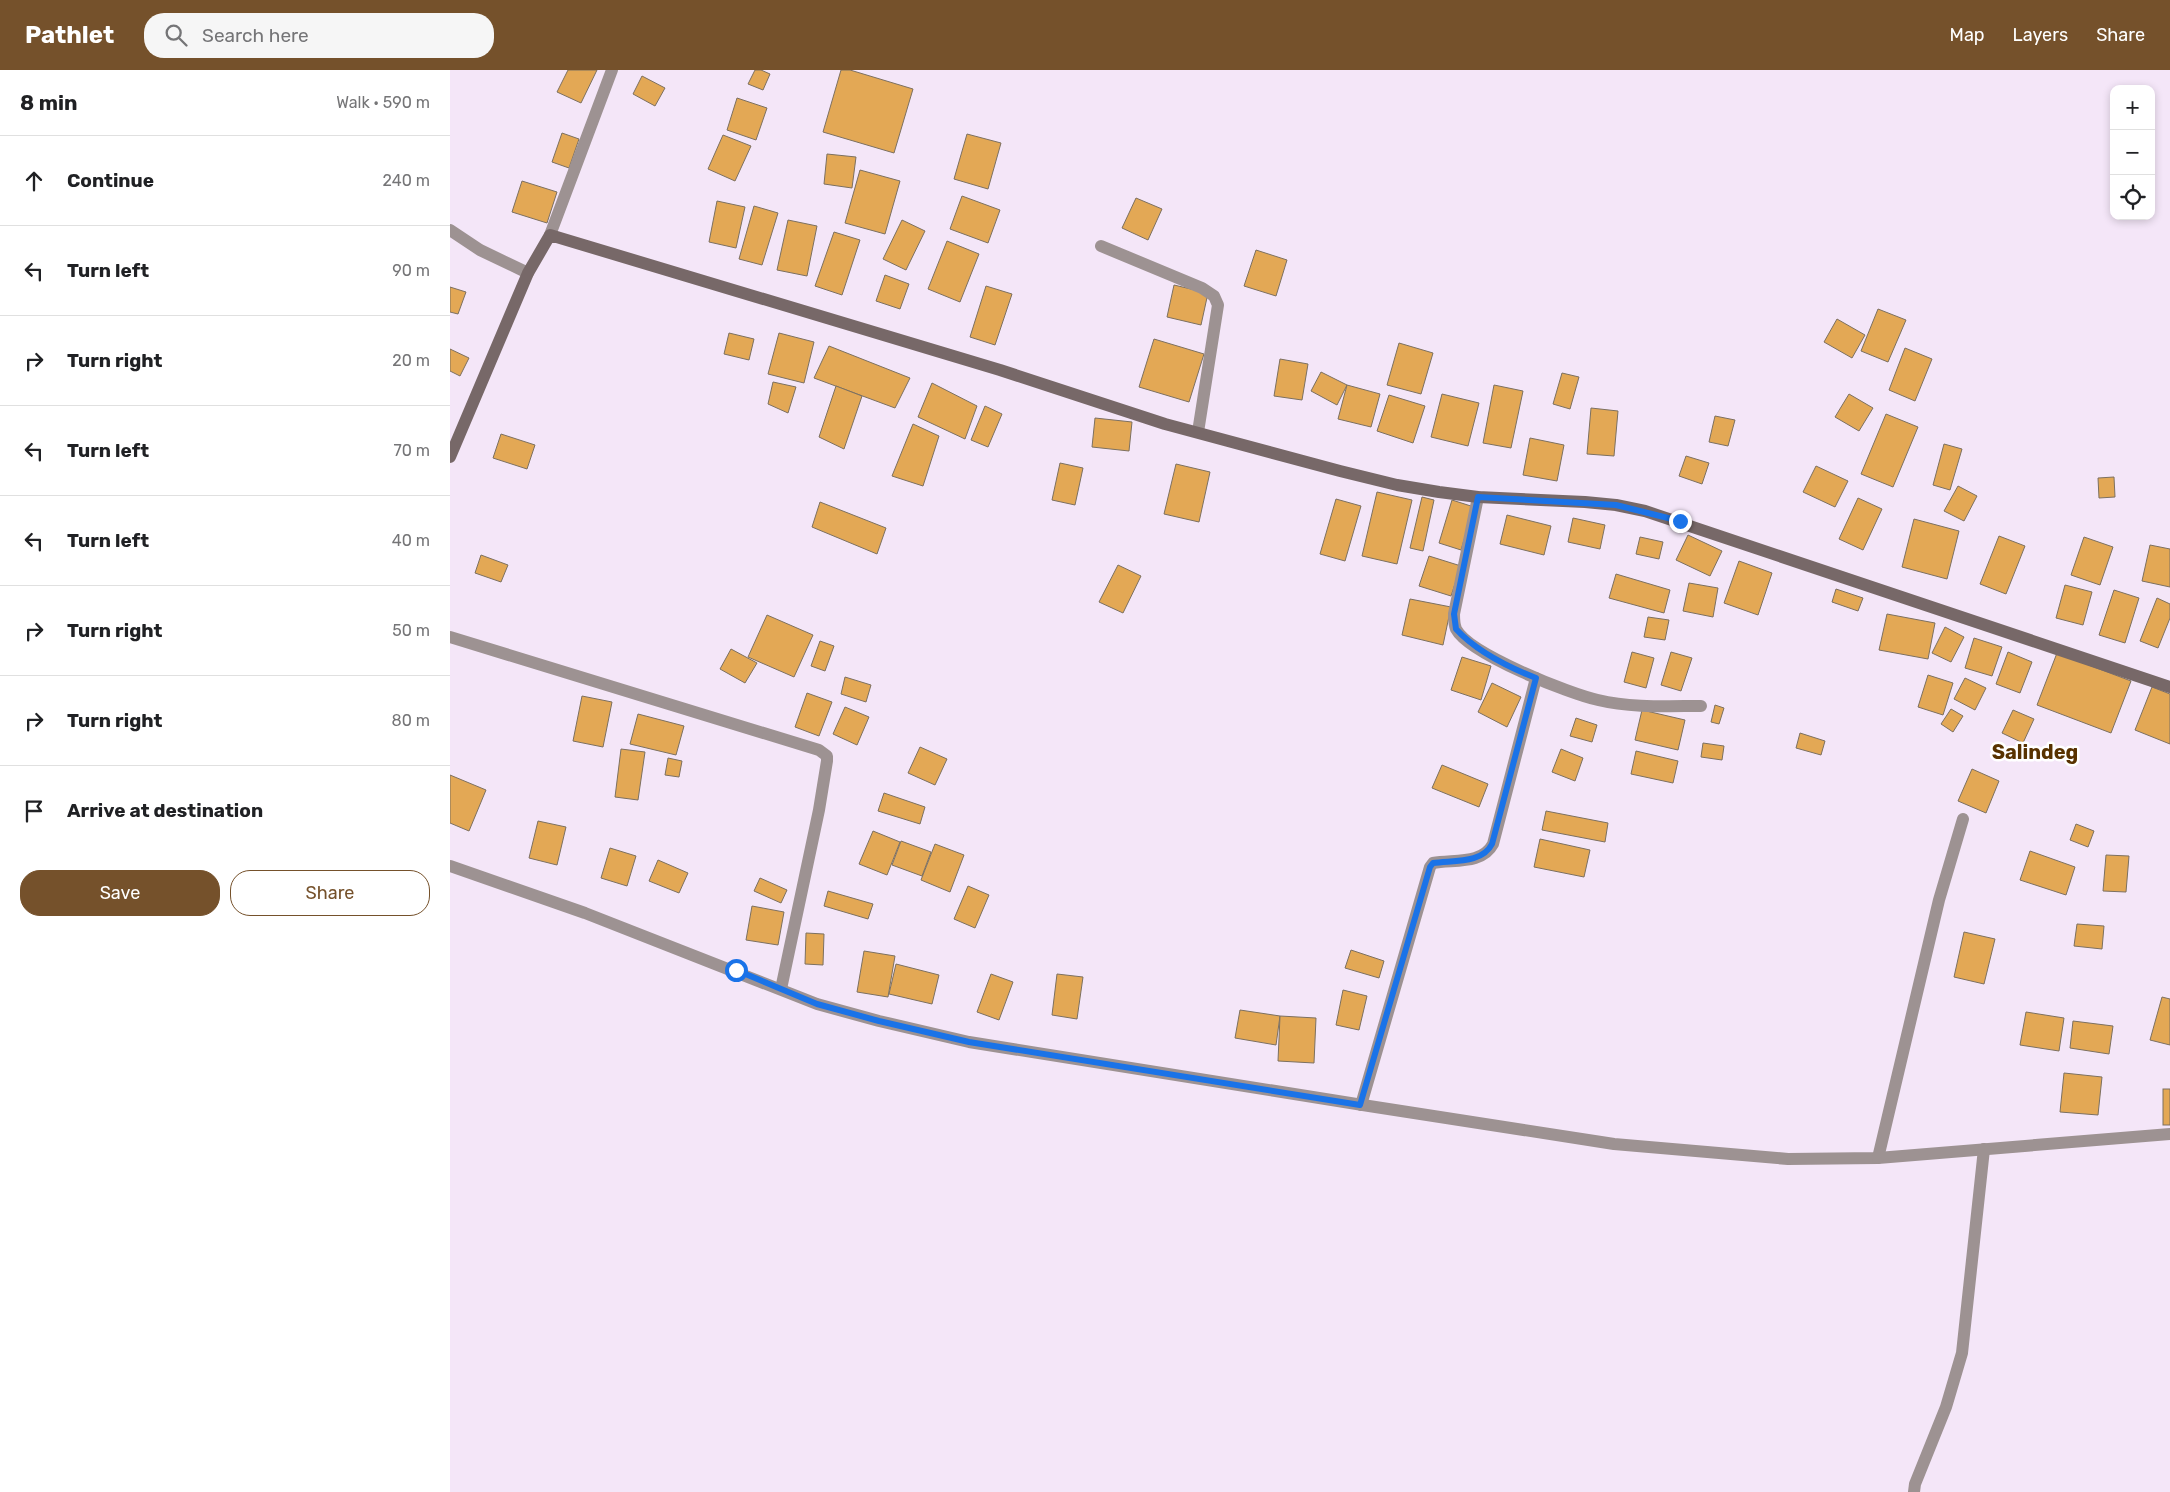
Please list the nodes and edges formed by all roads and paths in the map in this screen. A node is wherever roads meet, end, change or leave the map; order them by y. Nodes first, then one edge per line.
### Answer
1 (612, 70) edge
2 (450, 230) edge
3 (550, 235) junction
4 (1101, 246) dead end
5 (528, 273) junction
6 (1198, 432) junction
7 (450, 457) edge
8 (1478, 497) junction
9 (450, 638) edge
10 (1536, 678) junction
11 (2170, 687) edge
12 (1702, 706) dead end
13 (1963, 819) dead end
14 (450, 866) edge
15 (781, 989) junction
16 (1360, 1105) junction
17 (2170, 1134) edge
18 (1984, 1149) junction
19 (1878, 1158) junction
20 (1914, 1492) edge

1 - 3 street
2 - 5 street
3 - 5 street
3 - 6 street
4 - 6 street
5 - 7 street
6 - 8 street
8 - 10 street
8 - 11 street
9 - 15 street
10 - 12 street
10 - 16 street
13 - 19 street
14 - 15 street
15 - 16 street
16 - 19 street
17 - 18 street
18 - 19 street
18 - 20 street

